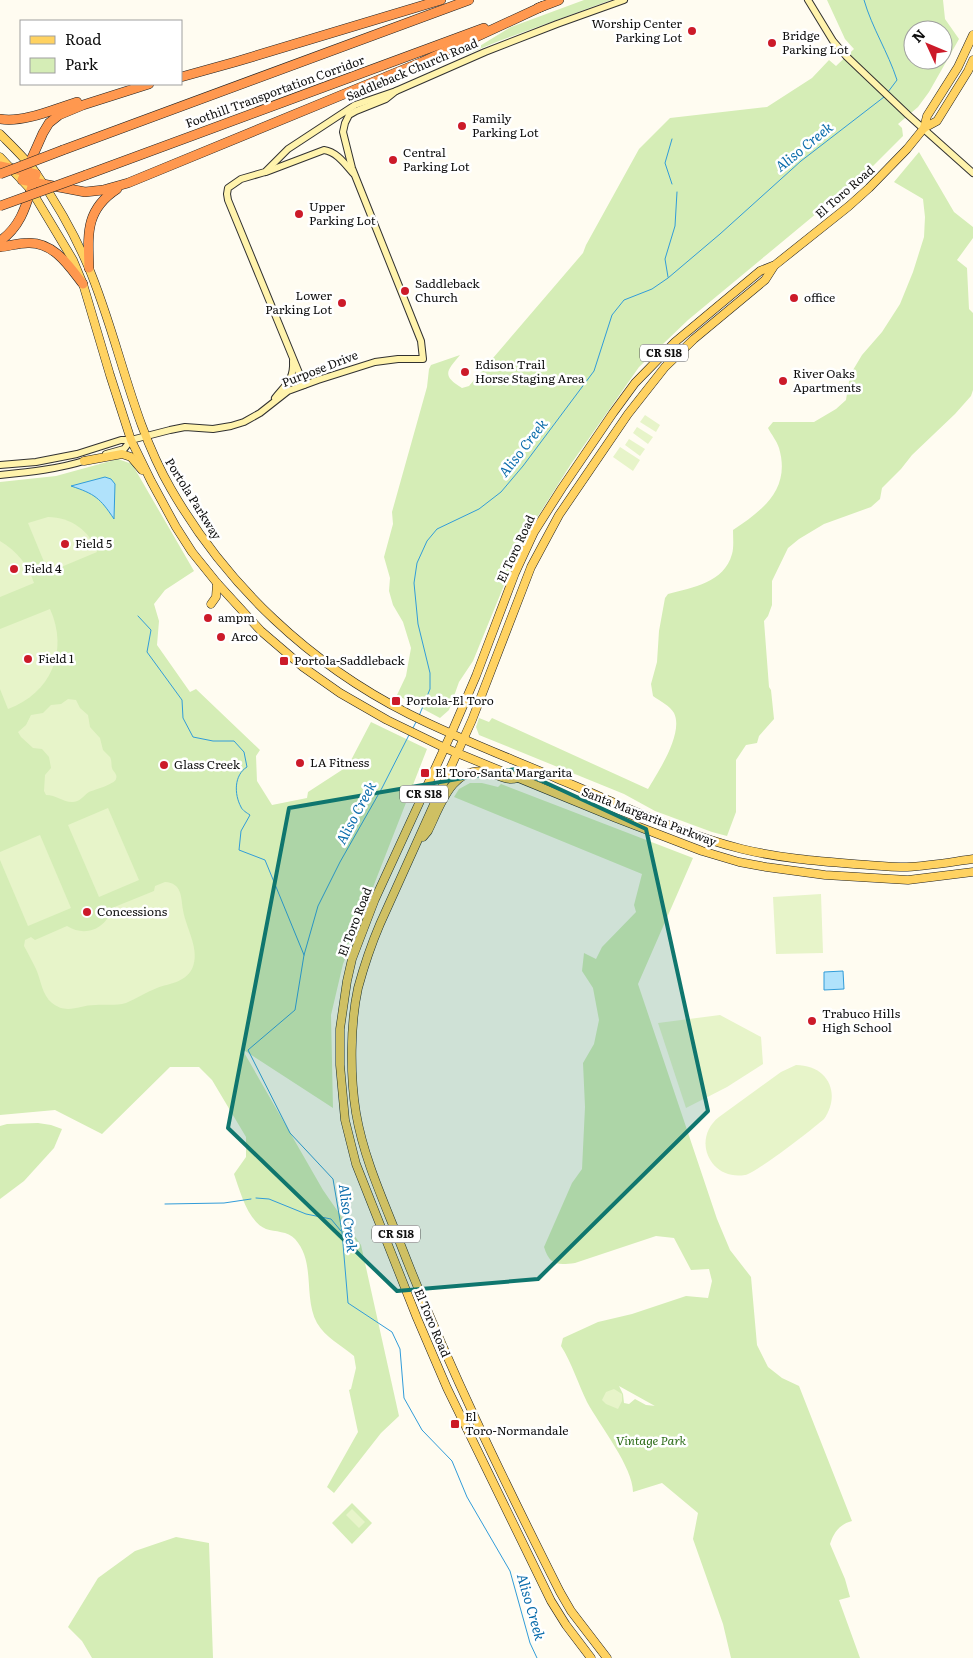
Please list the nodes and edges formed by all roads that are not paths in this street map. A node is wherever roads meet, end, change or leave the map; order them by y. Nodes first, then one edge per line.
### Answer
1 (441, 0) edge
2 (469, 0) edge
3 (559, 0) edge
4 (624, 0) edge
5 (808, 0) edge
6 (542, 6) junction
7 (973, 35) edge
8 (973, 60) edge
9 (182, 77) edge
10 (144, 85) edge
11 (146, 85) edge
12 (396, 91) junction
13 (0, 119) edge
14 (924, 128) junction
15 (0, 134) edge
16 (0, 157) edge
17 (0, 166) edge
18 (27, 167) junction
19 (12, 168) junction
20 (265, 172) junction
21 (973, 173) edge
22 (0, 174) edge
23 (354, 174) junction
24 (22, 180) junction
25 (36, 182) junction
26 (128, 182) junction
27 (0, 206) edge
28 (0, 241) edge
29 (0, 247) edge
30 (775, 265) junction
31 (89, 268) junction
32 (84, 284) junction
33 (293, 358) junction
34 (304, 385) junction
35 (268, 406) junction
36 (144, 435) junction
37 (131, 440) junction
38 (84, 461) junction
39 (0, 465) edge
40 (0, 475) edge
41 (148, 476) junction
42 (217, 583) junction
43 (211, 604) dead end
44 (452, 734) junction
45 (464, 739) junction
46 (445, 748) junction
47 (458, 753) junction
48 (519, 778) junction
49 (417, 842) junction
50 (973, 860) edge
51 (973, 872) edge
52 (591, 1658) edge
53 (607, 1658) edge

1 - 9 highway
2 - 22 highway, Foothill Transportation Corridor, bridge
3 - 6 highway, Foothill Transportation Corridor
4 - 12 main road, Saddleback Church Road
5 - 14 main road
6 - 26 highway
6 - 27 highway, Foothill Transportation Corridor, bridge
7 - 14 main road, El Toro Road / CR S18
8 - 14 main road, El Toro Road / CR S18
10 - 13 highway
11 - 18 highway
12 - 20 main road, Saddleback Church Road
12 - 23 main road
14 - 21 main road
14 - 30 main road, El Toro Road / CR S18
15 - 18 main road
16 - 19 main road
17 - 19 highway
18 - 19 highway
18 - 24 highway
18 - 25 highway
19 - 24 main road
20 - 23 main road
20 - 33 main road, Saddleback Church Road
23 - 34 main road, Purpose Drive
24 - 25 highway
25 - 26 highway
25 - 28 highway
25 - 31 main road, Portola Parkway
25 - 32 main road, Portola Parkway
26 - 31 highway
29 - 32 highway
30 - 44 main road, El Toro Road / CR S18
30 - 45 main road, El Toro Road / CR S18
31 - 36 main road, Portola Parkway
32 - 37 main road, Portola Parkway
33 - 34 main road, Saddleback Church Road
33 - 35 main road
34 - 35 main road, Purpose Drive
35 - 36 main road, Purpose Drive
36 - 37 main road, Purpose Drive
36 - 44 main road, Portola Parkway
37 - 38 main road
37 - 39 main road
37 - 41 main road, Portola Parkway
38 - 40 main road
38 - 41 main road
41 - 42 main road, Portola Parkway
42 - 43 main road
42 - 46 main road, Portola Parkway
44 - 45 main road, Santa Margarita Parkway
44 - 46 main road, El Toro Road / CR S18
45 - 47 main road, El Toro Road / CR S18
45 - 50 main road, Santa Margarita Parkway
46 - 47 main road, Santa Margarita Parkway
46 - 52 main road, El Toro Road / CR S18
47 - 48 main road, Santa Margarita Parkway
47 - 49 main road, El Toro Road / CR S18
48 - 49 main road
48 - 51 main road, Santa Margarita Parkway
49 - 53 main road, El Toro Road / CR S18

